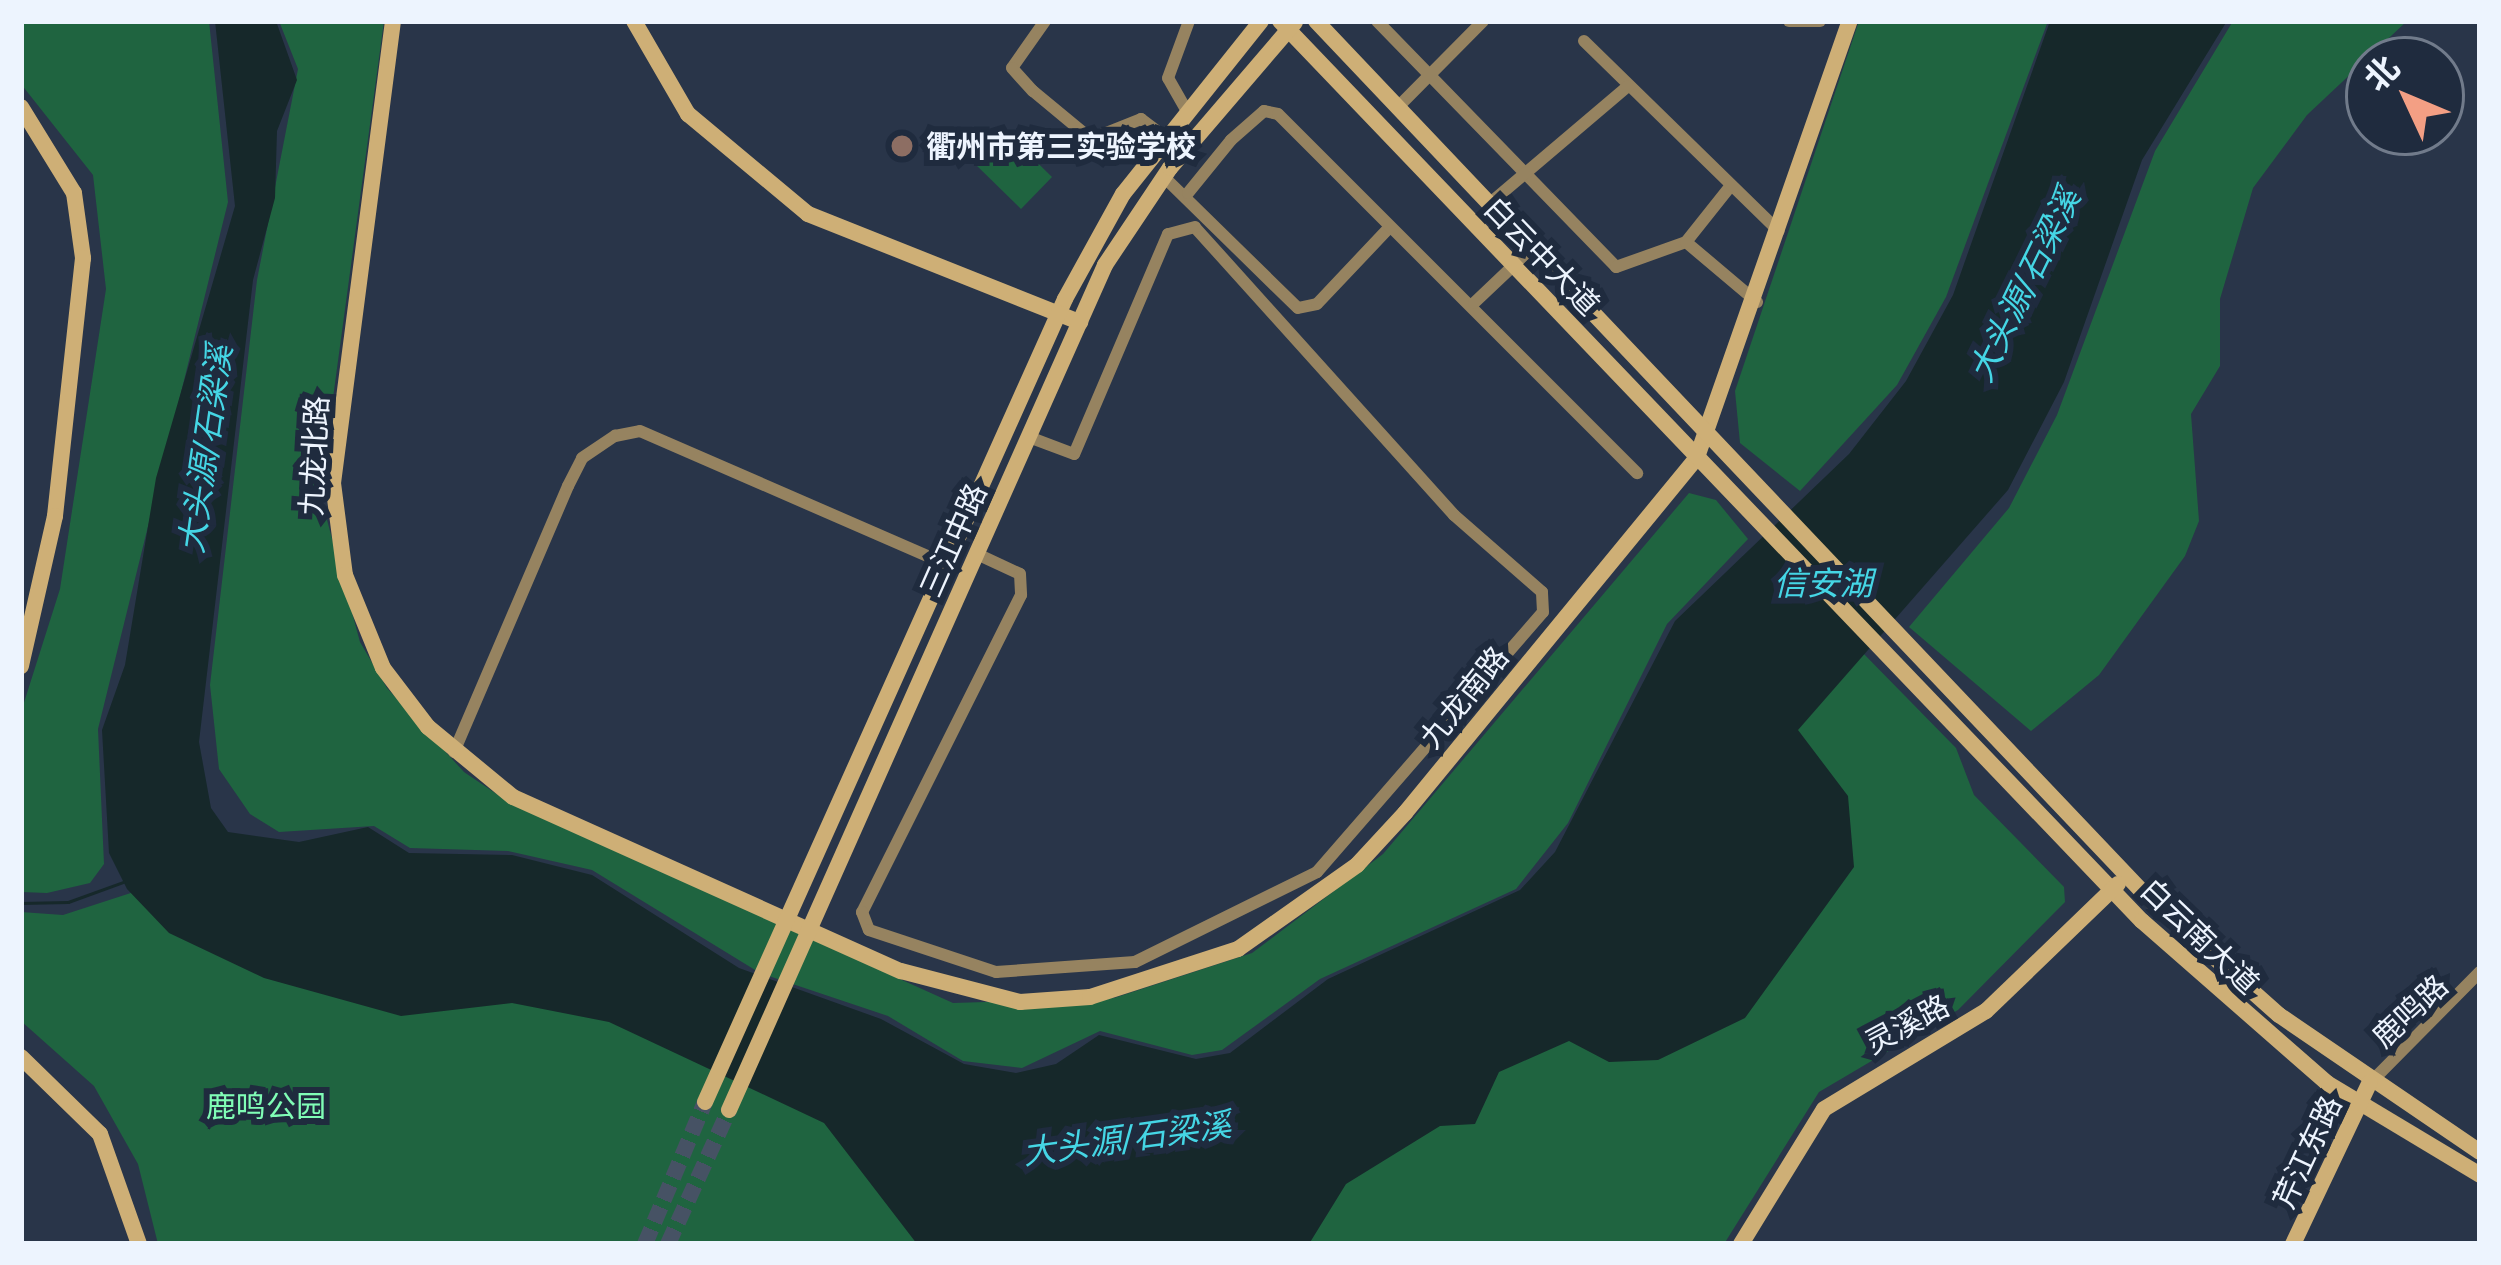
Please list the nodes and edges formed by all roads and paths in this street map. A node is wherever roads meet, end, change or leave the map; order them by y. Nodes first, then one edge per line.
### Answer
1 (393, 21) edge
2 (634, 21) edge
3 (1046, 21) edge
4 (1190, 21) edge
5 (1261, 21) edge
6 (1316, 21) edge
7 (1377, 21) edge
8 (1483, 21) edge
9 (1789, 21) edge
10 (1820, 21) edge
11 (1850, 21) edge
12 (1288, 24) edge
13 (1584, 41) dead end
14 (1432, 74) junction
15 (1628, 86) junction
16 (21, 107) edge
17 (1398, 107) junction
18 (1188, 113) junction
19 (1168, 139) junction
20 (1523, 166) junction
21 (1164, 177) junction
22 (1730, 188) junction
23 (1188, 193) junction
24 (1489, 204) junction
25 (1388, 229) junction
26 (1779, 231) junction
27 (1685, 242) junction
28 (1532, 248) junction
29 (1514, 266) junction
30 (1757, 302) junction
31 (1474, 303) junction
32 (1058, 314) junction
33 (1080, 322) junction
34 (1707, 433) junction
35 (1029, 437) junction
36 (1696, 457) junction
37 (1637, 473) dead end
38 (1782, 512) joint
39 (1764, 528) joint
40 (977, 554) junction
41 (946, 564) junction
42 (21, 666) edge
43 (1467, 698) junction
44 (1484, 713) junction
45 (454, 752) junction
46 (2128, 875) junction
47 (2113, 890) junction
48 (788, 918) junction
49 (810, 927) junction
50 (2480, 972) edge
51 (21, 1057) edge
52 (2374, 1085) junction
53 (705, 1102) tunnel mouth
54 (2363, 1107) junction
55 (729, 1110) tunnel mouth
56 (2480, 1152) edge
57 (2480, 1175) edge
58 (139, 1244) edge
59 (1741, 1244) edge
60 (2293, 1244) edge
61 (2303, 1244) edge

1 - 45 main road, 九龙北路
2 - 32 main road
3 - 19 street
4 - 18 street
5 - 18 main road, 三江中路
6 - 17 main road, 白云中大道
7 - 14 street
8 - 14 street
9 - 10 street
11 - 26 main road, 九龙南路
12 - 21 main road, 三江中路
12 - 29 main road, 白云中大道
13 - 15 street
14 - 17 street
14 - 20 street
15 - 20 street
15 - 22 street
16 - 42 main road
17 - 24 main road, 白云中大道
18 - 19 main road, 三江中路
19 - 32 main road, 三江中路
20 - 24 street
20 - 27 street
21 - 23 street
21 - 33 main road, 三江中路
22 - 26 street
22 - 27 street
23 - 25 street
23 - 25 street
24 - 28 main road, 白云中大道
25 - 31 street
26 - 30 main road, 九龙南路
27 - 30 street
28 - 29 street
28 - 34 main road, 白云中大道
29 - 31 street
29 - 36 main road, 白云中大道
30 - 34 main road, 九龙南路
31 - 37 street
32 - 33 main road
32 - 41 main road, 三江中路
33 - 35 main road, 三江中路
34 - 36 main road, 九龙南路
34 - 38 main road, 白云中大道
35 - 40 main road, 三江中路
35 - 43 street
36 - 39 main road, 白云中大道
36 - 44 main road, 九龙南路
38 - 46 main road, 白云南大道
39 - 47 main road, 白云南大道
40 - 43 street
40 - 49 main road, 三江中路
41 - 45 street
41 - 48 main road, 三江中路
43 - 44 street
44 - 49 main road, 九龙南路
45 - 48 main road, 九龙北路
46 - 47 main road, 灵溪路
46 - 52 main road, 白云南大道
47 - 54 main road, 白云南大道
47 - 59 main road, 灵溪路
48 - 49 main road, 九龙北路
48 - 53 main road, 三江中路
49 - 55 main road, 三江中路
50 - 52 street, 鹿鸣路
51 - 58 main road
52 - 54 main road, 芹江东路
52 - 56 main road, 白云南大道
54 - 57 main road, 白云南大道
54 - 60 main road, 芹江东路
54 - 61 main road, 芹江东路

